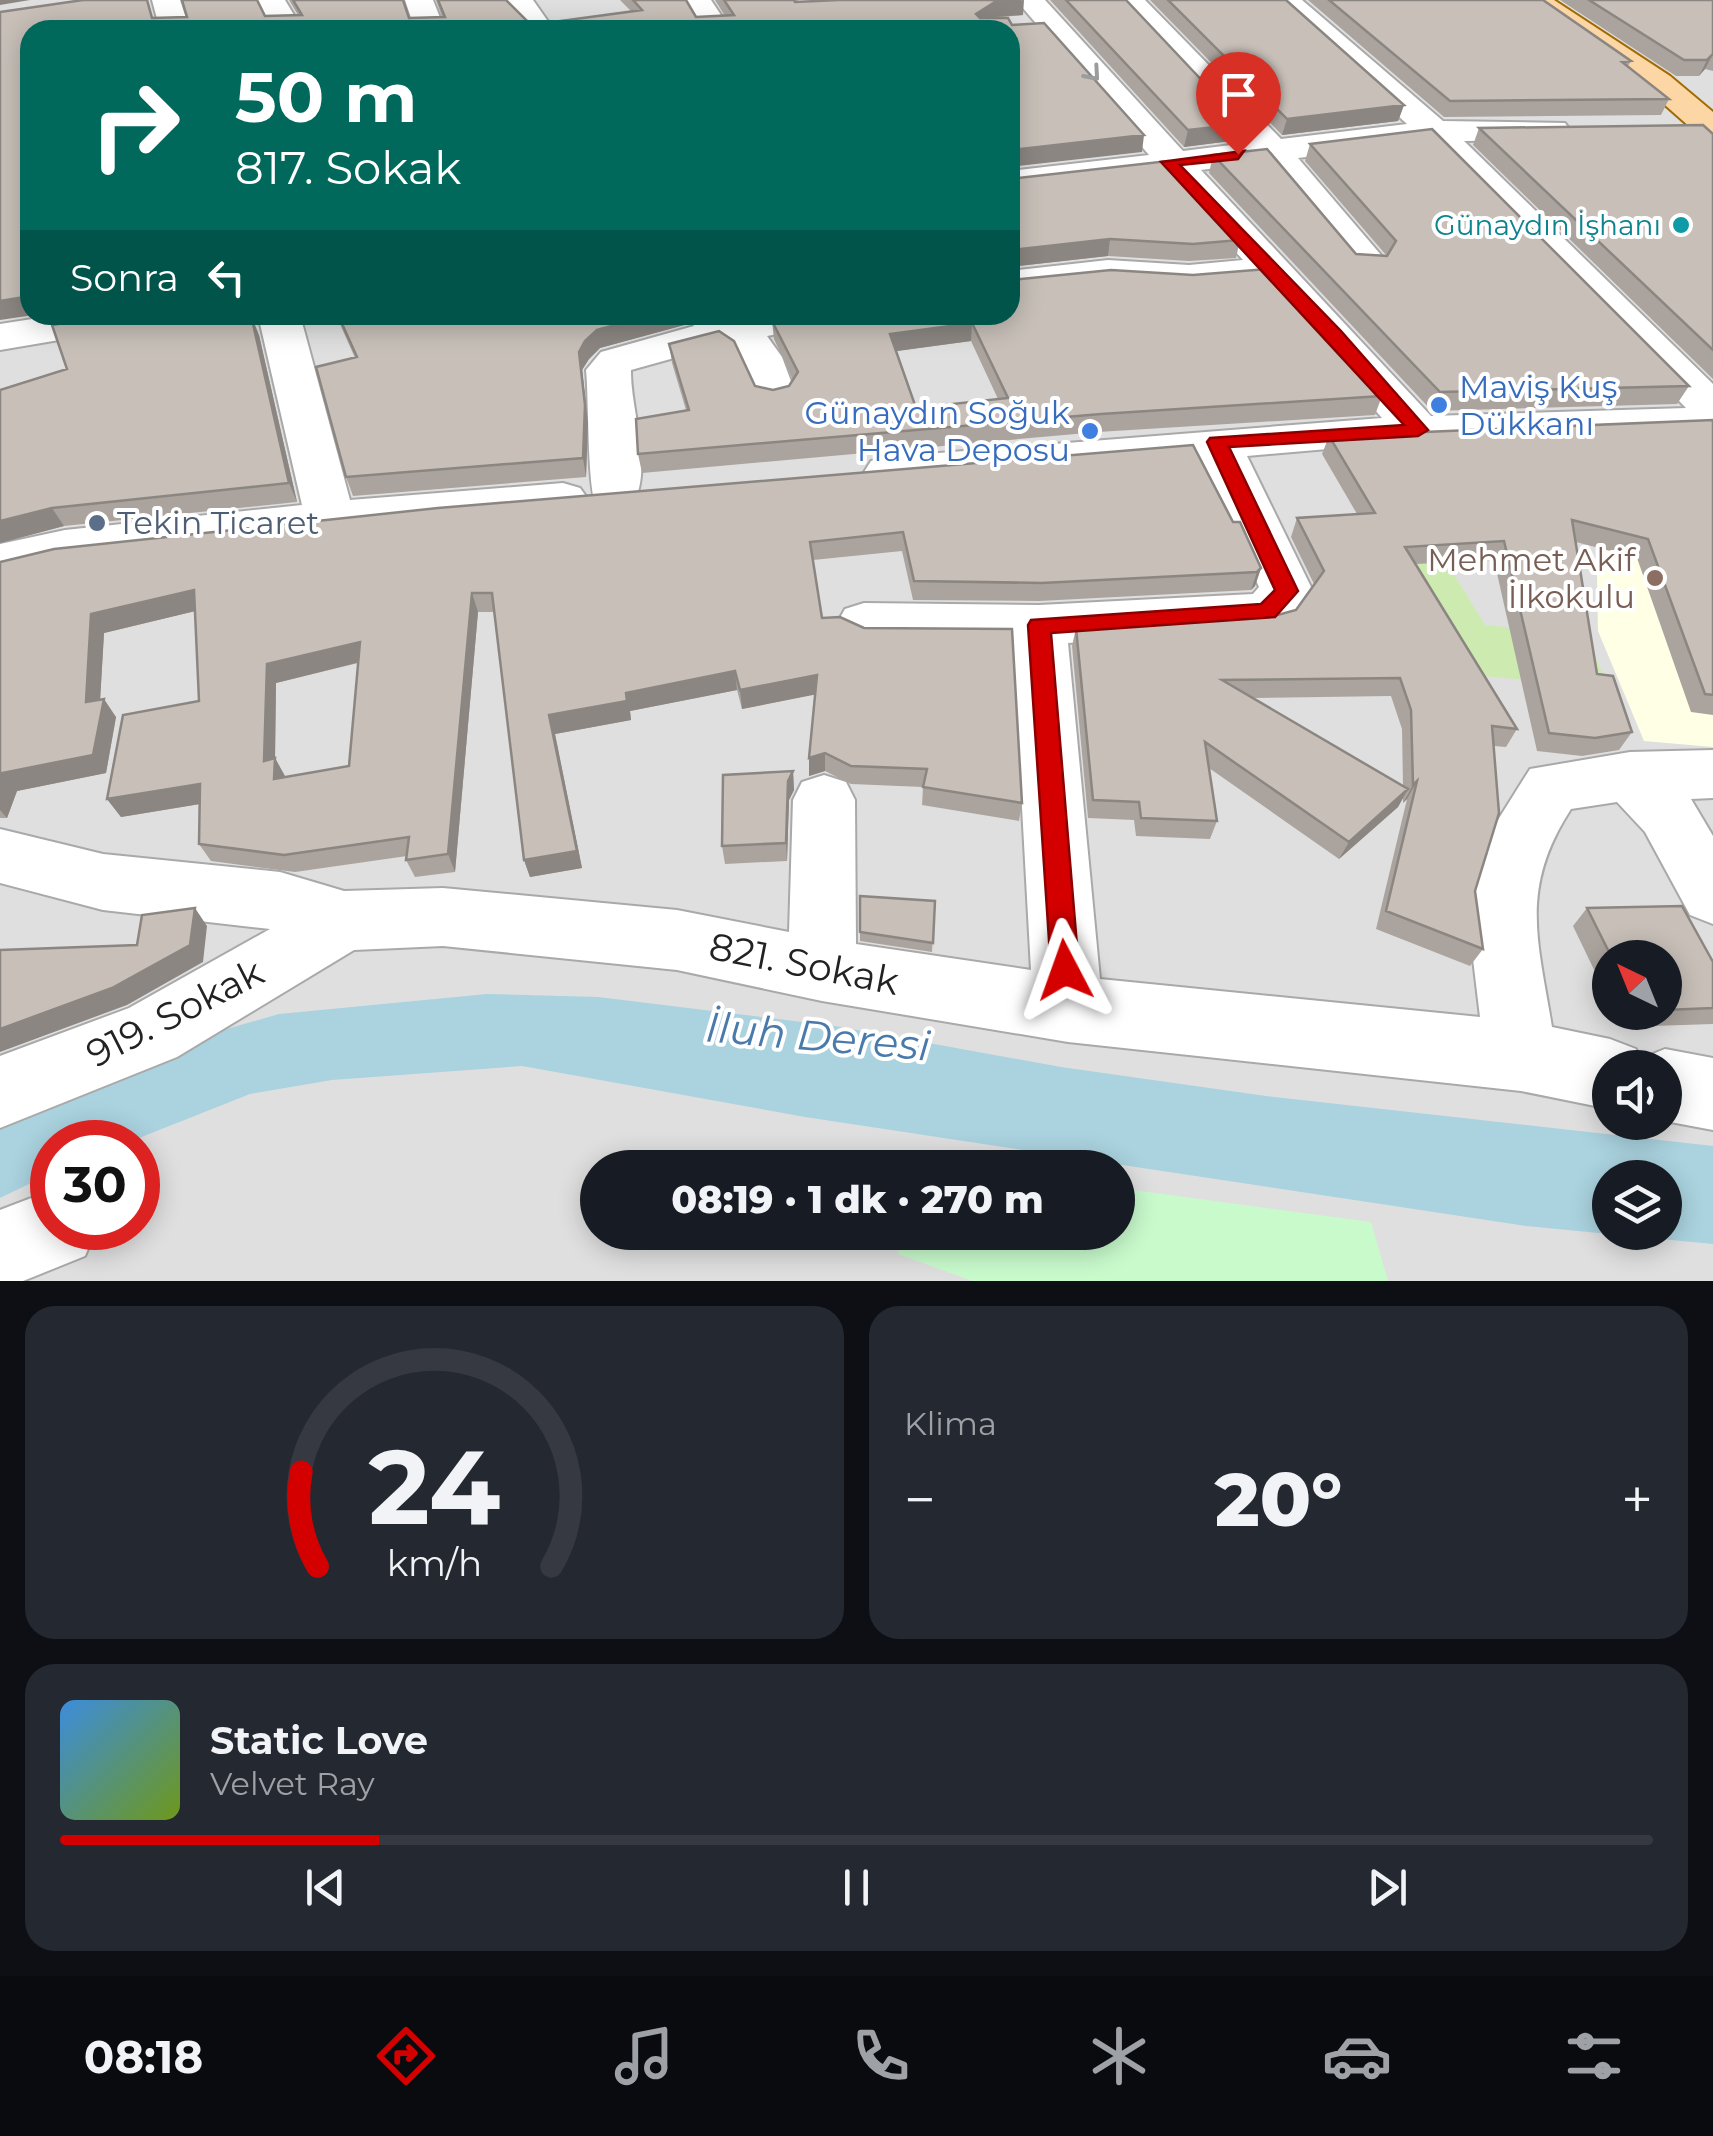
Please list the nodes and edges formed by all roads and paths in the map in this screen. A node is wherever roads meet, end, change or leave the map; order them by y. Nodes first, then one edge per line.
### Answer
1 (1030, 0) edge
2 (1130, 0) edge
3 (1286, 0) edge
4 (1535, 0) edge
5 (1052, 26) junction
6 (1020, 28) edge
7 (1712, 127) edge
8 (1141, 129) junction
9 (1652, 129) edge
10 (1592, 130) edge
11 (1435, 131) junction
12 (1105, 134) edge
13 (1273, 150) junction
14 (1169, 162) junction
15 (1020, 181) edge
16 (1367, 262) edge
17 (1274, 270) junction
18 (1023, 282) edge
19 (71, 325) edge
20 (281, 325) edge
21 (708, 325) edge
22 (717, 325) edge
23 (0, 336) edge
24 (773, 392) edge
25 (1713, 409) edge
26 (1713, 422) edge
27 (1418, 430) junction
28 (1217, 442) junction
29 (852, 475) edge
30 (330, 520) junction
31 (0, 562) edge
32 (864, 623) edge
33 (1039, 625) junction
34 (1713, 774) edge
35 (1630, 776) junction
36 (824, 800) dead end
37 (0, 856) edge
38 (1713, 896) edge
39 (344, 921) junction
40 (822, 970) junction
41 (1068, 1009) junction
42 (1521, 1056) junction
43 (1592, 1070) edge
44 (1682, 1088) edge
45 (0, 1092) edge
46 (1713, 1094) edge
47 (30, 1238) edge
48 (0, 1250) edge

1 - 5 street
2 - 13 street
3 - 11 street
4 - 7 main road
5 - 6 street
5 -> 8 street
7 - 9 street
8 - 12 street
8 - 14 street
10 - 11 street
11 - 13 street
11 - 25 street
13 - 14 street
13 - 16 street
14 - 15 street
14 - 17 street
17 - 18 street
17 - 27 street
19 - 23 street
20 - 30 street
21 - 30 street
22 - 24 street
26 - 27 street
27 - 28 street
28 - 29 street
28 - 33 street
30 - 31 street
32 - 33 street
33 - 41 street
34 - 35 street
35 - 38 street
35 - 42 street
36 - 40 street
37 - 39 street, 821. Sokak
39 - 40 street, 821. Sokak
39 - 45 street, 919. Sokak
40 - 41 street, 821. Sokak
41 - 42 street, 821. Sokak
42 - 43 street, 821. Sokak
44 - 46 street
47 - 48 street

